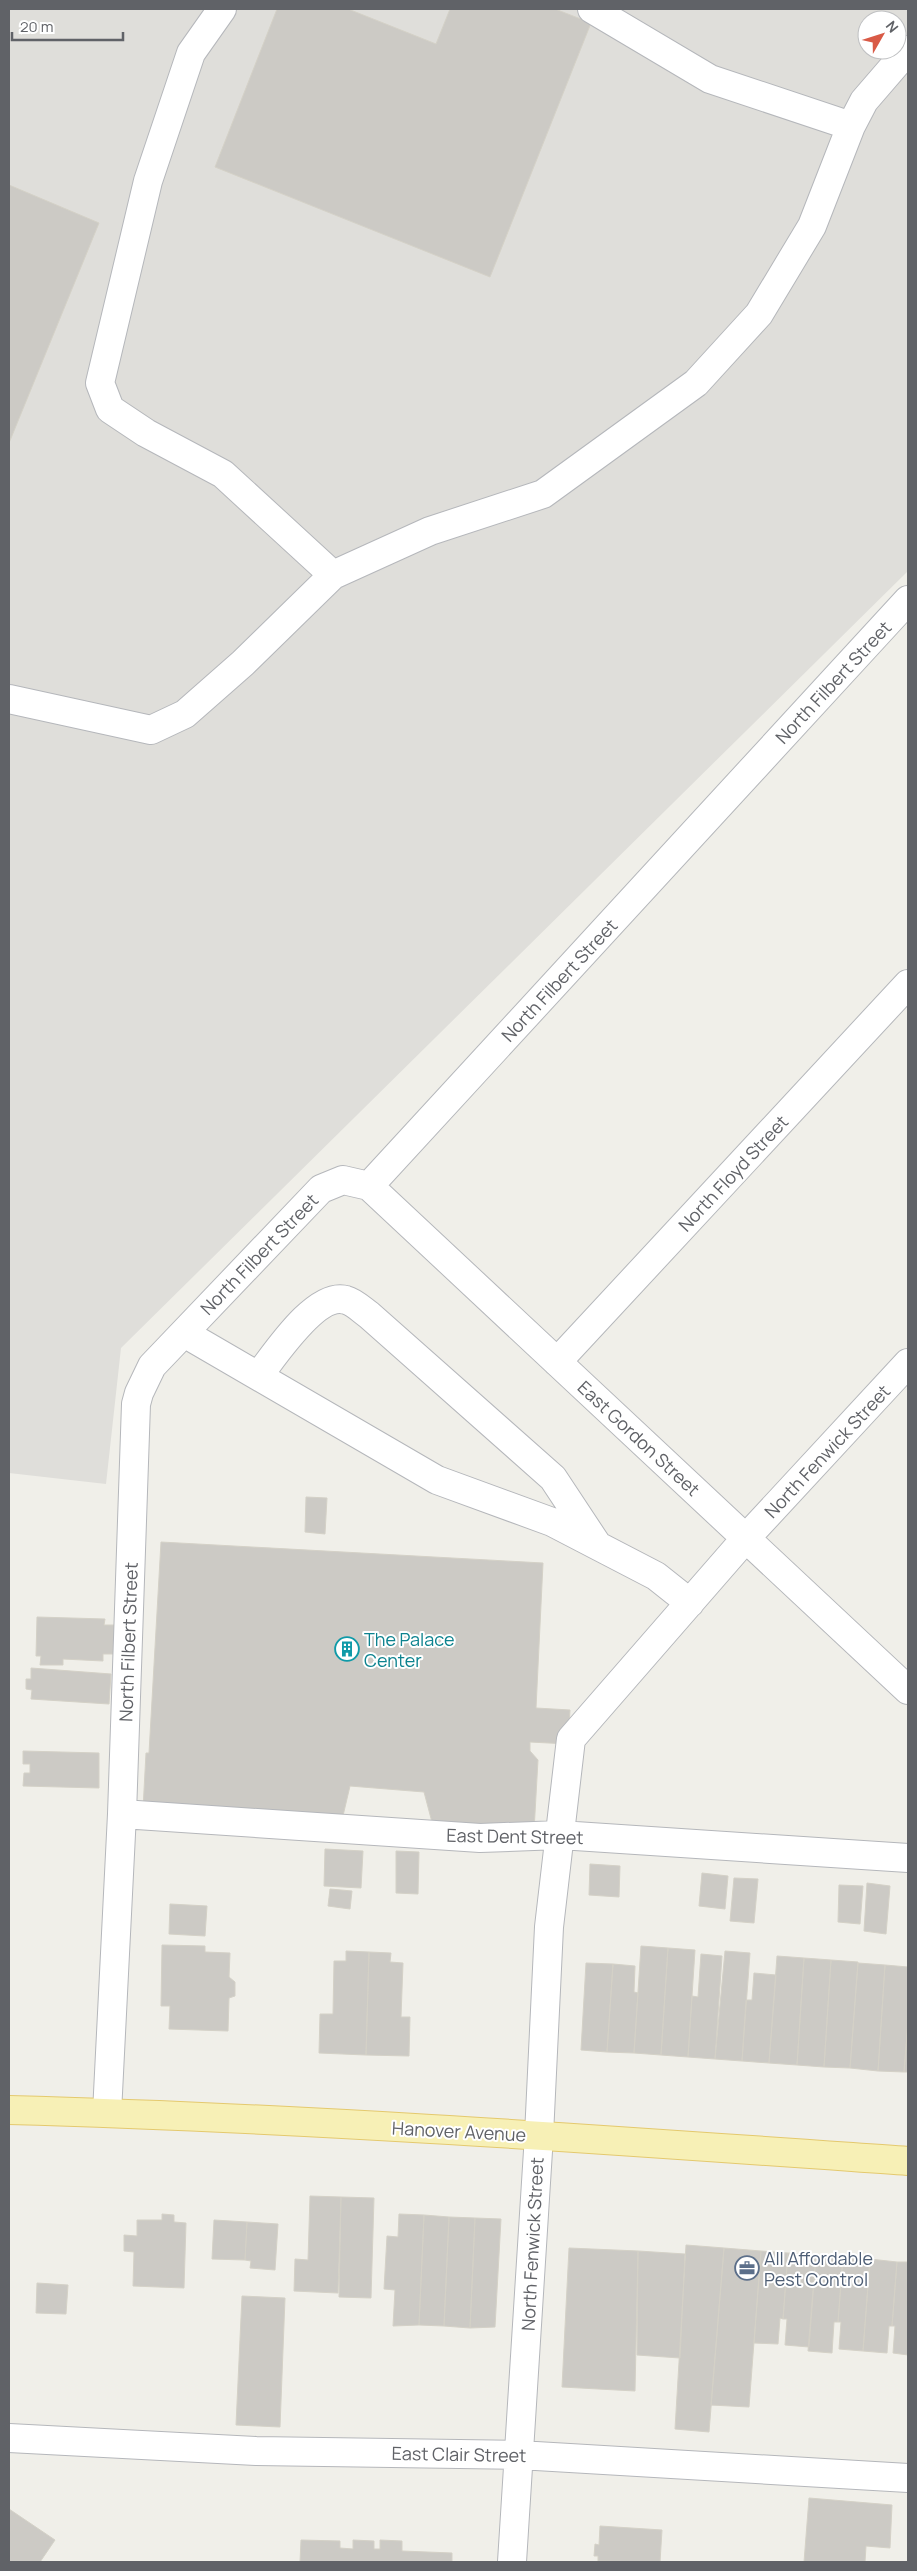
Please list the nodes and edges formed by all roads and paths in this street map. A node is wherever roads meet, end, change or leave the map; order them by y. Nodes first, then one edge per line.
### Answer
1 (222, 9) edge
2 (592, 9) edge
3 (908, 50) edge
4 (850, 126) junction
5 (333, 575) junction
6 (908, 600) edge
7 (9, 699) edge
8 (908, 984) edge
9 (369, 1186) junction
10 (184, 1333) junction
11 (557, 1362) junction
12 (908, 1363) edge
13 (259, 1375) junction
14 (746, 1538) junction
15 (599, 1546) junction
16 (690, 1603) junction
17 (908, 1690) edge
18 (122, 1814) junction
19 (560, 1835) junction
20 (908, 1858) edge
21 (9, 2110) edge
22 (107, 2113) junction
23 (538, 2135) junction
24 (908, 2161) edge
25 (9, 2438) edge
26 (519, 2455) junction
27 (908, 2478) edge
28 (512, 2562) edge

1 - 5 street
2 - 4 street
3 - 4 street
4 - 5 street
5 - 7 street
6 - 9 street, North Filbert Street
8 - 11 street, North Floyd Street
9 - 10 street, North Filbert Street
9 - 11 street, East Gordon Street
10 - 13 street
10 - 18 street, North Filbert Street
11 - 14 street, East Gordon Street
12 - 14 street, North Fenwick Street
13 - 15 street
13 - 15 street
14 - 16 street, North Fenwick Street
14 - 17 street, East Gordon Street
15 - 16 street
16 - 19 street, North Fenwick Street
18 - 19 street, East Dent Street
18 - 22 street, North Filbert Street
19 - 20 street, East Dent Street
19 - 23 street, North Fenwick Street
21 - 22 main road, Hanover Avenue
22 - 23 main road, Hanover Avenue
23 - 24 main road, Hanover Avenue
23 - 26 street, North Fenwick Street
25 - 26 street, East Clair Street
26 - 27 street, East Clair Street
26 - 28 street, North Fenwick Street

